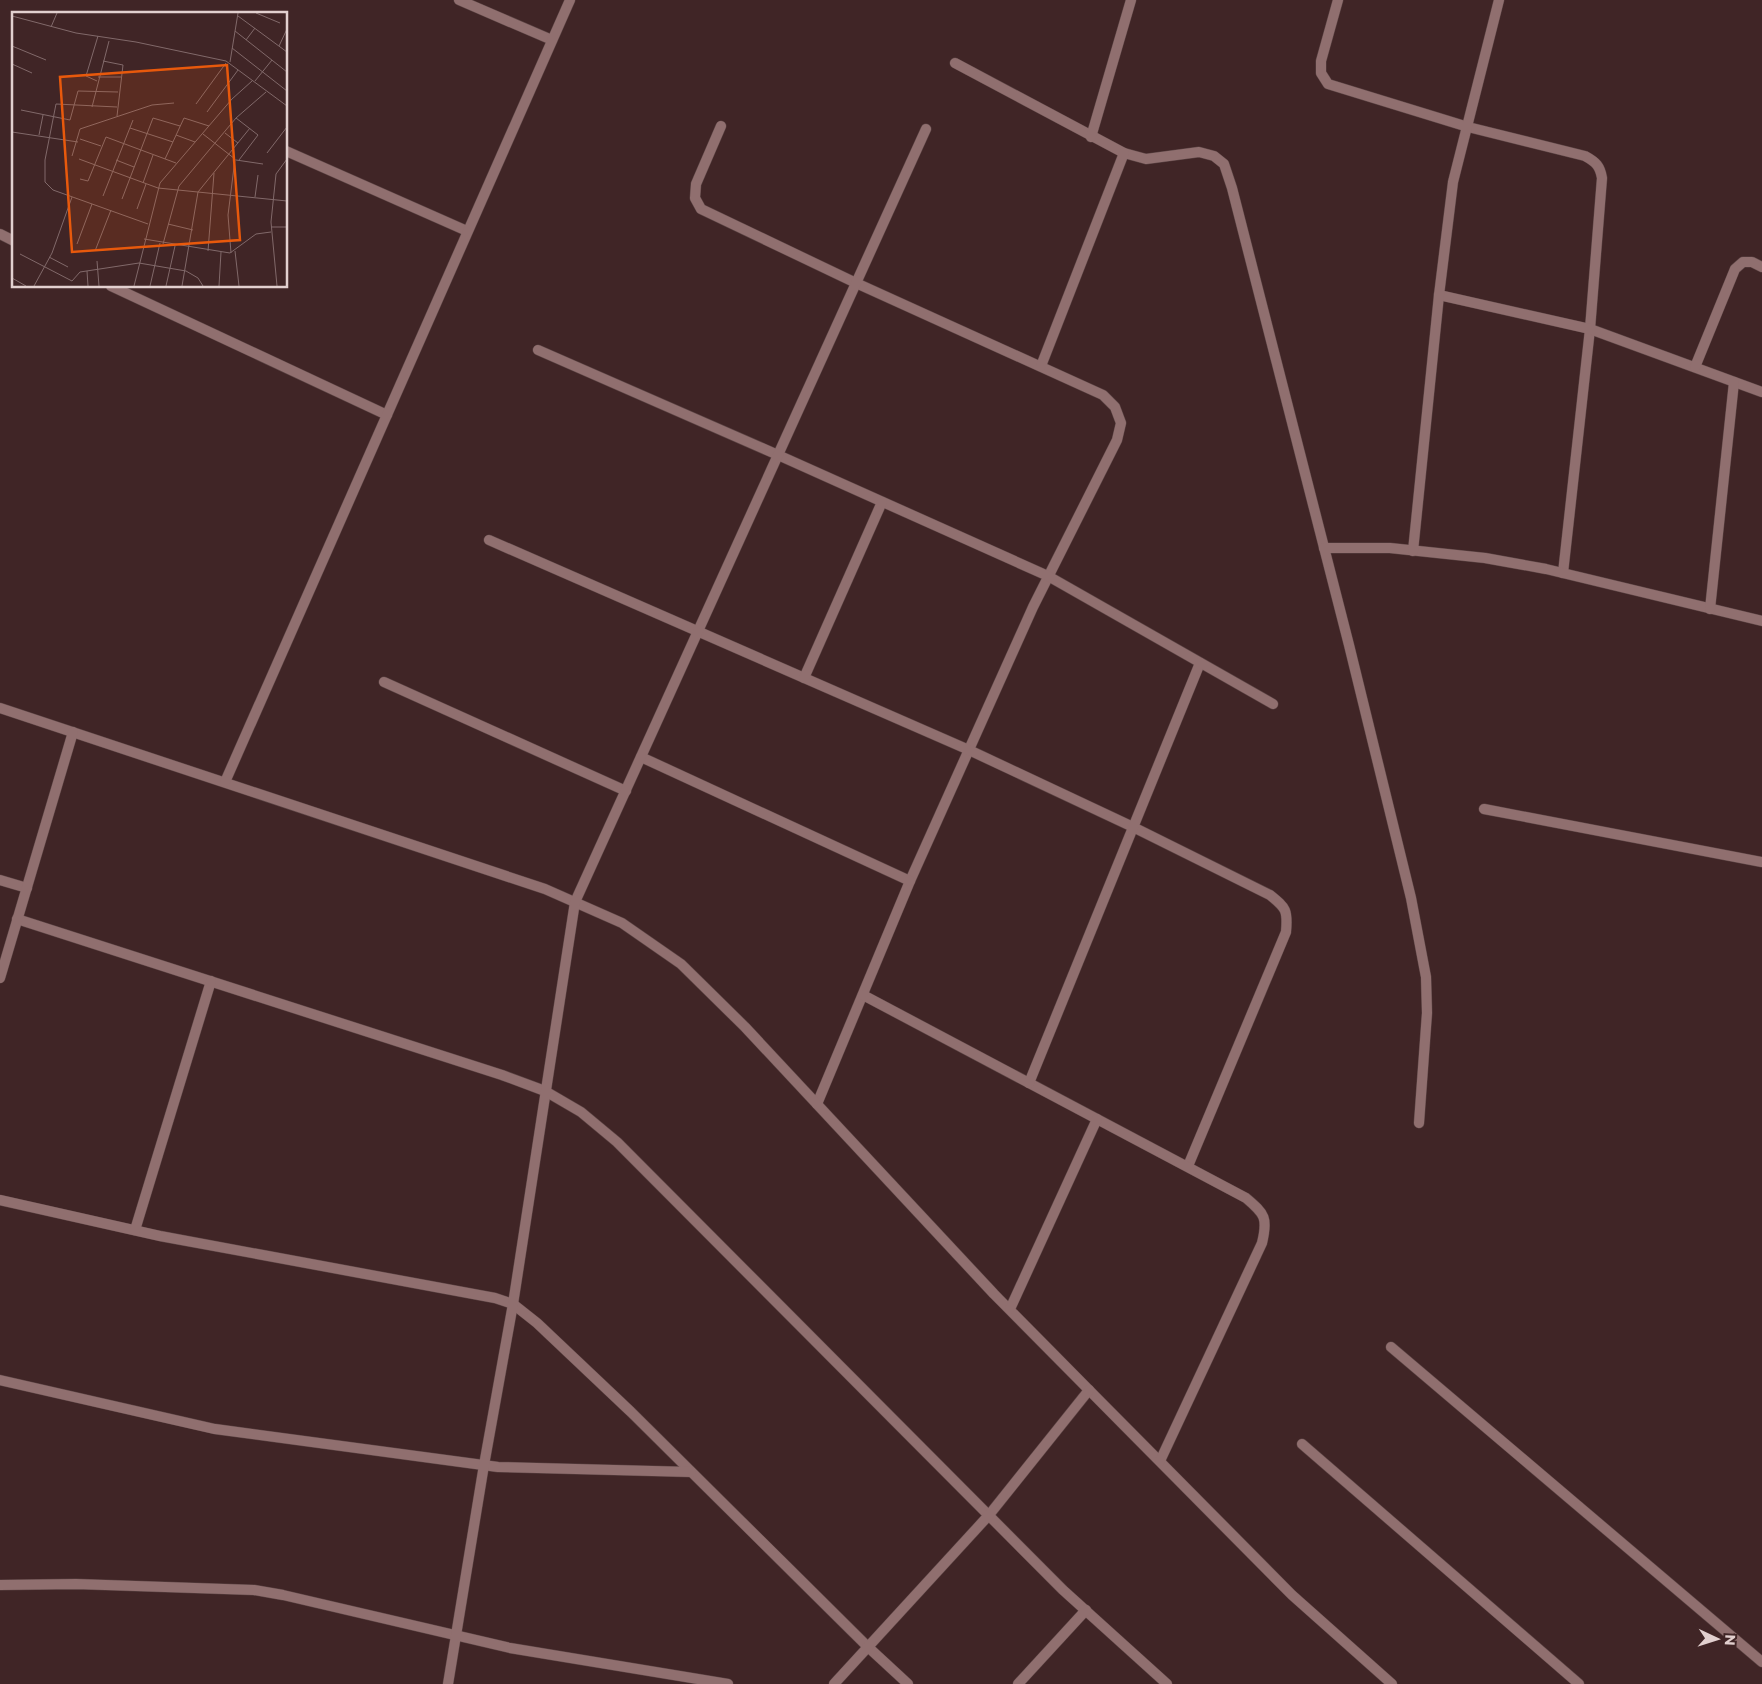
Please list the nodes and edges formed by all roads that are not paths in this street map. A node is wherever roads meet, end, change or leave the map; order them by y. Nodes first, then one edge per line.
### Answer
1 (459, 0) edge
2 (570, 0) edge
3 (1131, 0) edge
4 (1338, 0) edge
5 (1499, 0) edge
6 (552, 40) junction
7 (955, 63) dead end
8 (720, 126) dead end
9 (1468, 128) junction
10 (926, 129) dead end
11 (1091, 137) junction
12 (288, 152) edge
13 (1124, 154) junction
14 (467, 232) junction
15 (0, 234) edge
16 (12, 240) edge
17 (1762, 267) edge
18 (856, 283) junction
19 (115, 288) edge
20 (1439, 295) junction
21 (1590, 329) junction
22 (538, 350) dead end
23 (1041, 366) junction
24 (1695, 367) junction
25 (1734, 382) junction
26 (1762, 392) edge
27 (387, 415) junction
28 (778, 455) junction
29 (882, 502) junction
30 (489, 540) dead end
31 (1324, 548) junction
32 (1413, 551) junction
33 (1563, 574) junction
34 (1048, 576) junction
35 (1710, 609) junction
36 (1762, 621) edge
37 (698, 631) junction
38 (1200, 663) junction
39 (804, 678) junction
40 (384, 682) dead end
41 (1273, 704) dead end
42 (0, 708) edge
43 (72, 732) junction
44 (969, 750) junction
45 (642, 757) junction
46 (225, 782) junction
47 (626, 791) junction
48 (1484, 809) dead end
49 (1133, 827) junction
50 (1762, 862) edge
51 (0, 880) edge
52 (910, 881) junction
53 (27, 888) junction
54 (576, 902) junction
55 (17, 919) junction
56 (0, 978) edge
57 (211, 982) junction
58 (863, 995) junction
59 (1029, 1083) junction
60 (545, 1091) junction
61 (817, 1104) junction
62 (1097, 1119) junction
63 (1419, 1123) dead end
64 (1188, 1166) junction
65 (0, 1200) edge
66 (135, 1230) junction
67 (513, 1304) junction
68 (1010, 1309) junction
69 (1391, 1347) dead end
70 (0, 1380) edge
71 (1089, 1390) junction
72 (1302, 1444) dead end
73 (1160, 1461) junction
74 (484, 1465) junction
75 (691, 1472) junction
76 (989, 1515) junction
77 (0, 1585) edge
78 (1086, 1610) junction
79 (457, 1636) junction
80 (868, 1647) junction
81 (1762, 1662) edge
82 (448, 1684) edge
83 (728, 1684) edge
84 (834, 1684) edge
85 (908, 1684) edge
86 (1018, 1684) edge
87 (1168, 1684) edge
88 (1392, 1684) edge
89 (1579, 1684) edge

1 - 6 street
2 - 6 street
3 - 11 street
4 - 9 street
5 - 9 street
6 - 14 street
7 - 11 street
8 - 18 street
9 - 20 street
9 - 21 street
10 - 18 street
11 - 13 street
12 - 14 street
13 - 23 street
13 - 31 street
14 - 27 street
15 - 16 street
17 - 24 street
18 - 23 street
18 - 28 street
19 - 27 street
20 - 21 street
20 - 32 street
21 - 24 street
21 - 33 street
22 - 28 street
23 - 34 street
24 - 25 street
25 - 26 street
25 - 35 street
27 - 46 street
28 - 29 street
28 - 37 street
29 - 34 street
29 - 39 street
30 - 37 street
31 - 32 street
31 - 63 street
32 - 33 street
33 - 35 street
34 - 38 street
34 - 44 street
35 - 36 street
37 - 39 street
37 - 45 street
38 - 41 street
38 - 49 street
39 - 44 street
40 - 47 street
42 - 43 street
43 - 46 street
43 - 53 street
44 - 49 street
44 - 52 street
45 - 47 street
45 - 52 street
46 - 54 street
47 - 54 street
48 - 50 street
49 - 59 street
49 - 64 street
51 - 53 street
52 - 58 street
53 - 55 street
54 - 60 street
54 - 61 street
55 - 56 street
55 - 57 street
57 - 60 street
57 - 66 street
58 - 59 street
58 - 61 street
59 - 62 street
60 - 67 street
60 - 76 street
61 - 68 street
62 - 64 street
62 - 68 street
64 - 73 street
65 - 66 street
66 - 67 street
67 - 74 street
67 - 75 street
68 - 71 street
69 - 81 street
70 - 74 street
71 - 73 street
71 - 76 street
72 - 89 street
73 - 88 street
74 - 75 street
74 - 79 street
75 - 80 street
76 - 78 street
76 - 80 street
77 - 79 street
78 - 86 street
78 - 87 street
79 - 82 street
79 - 83 street
80 - 84 street
80 - 85 street

